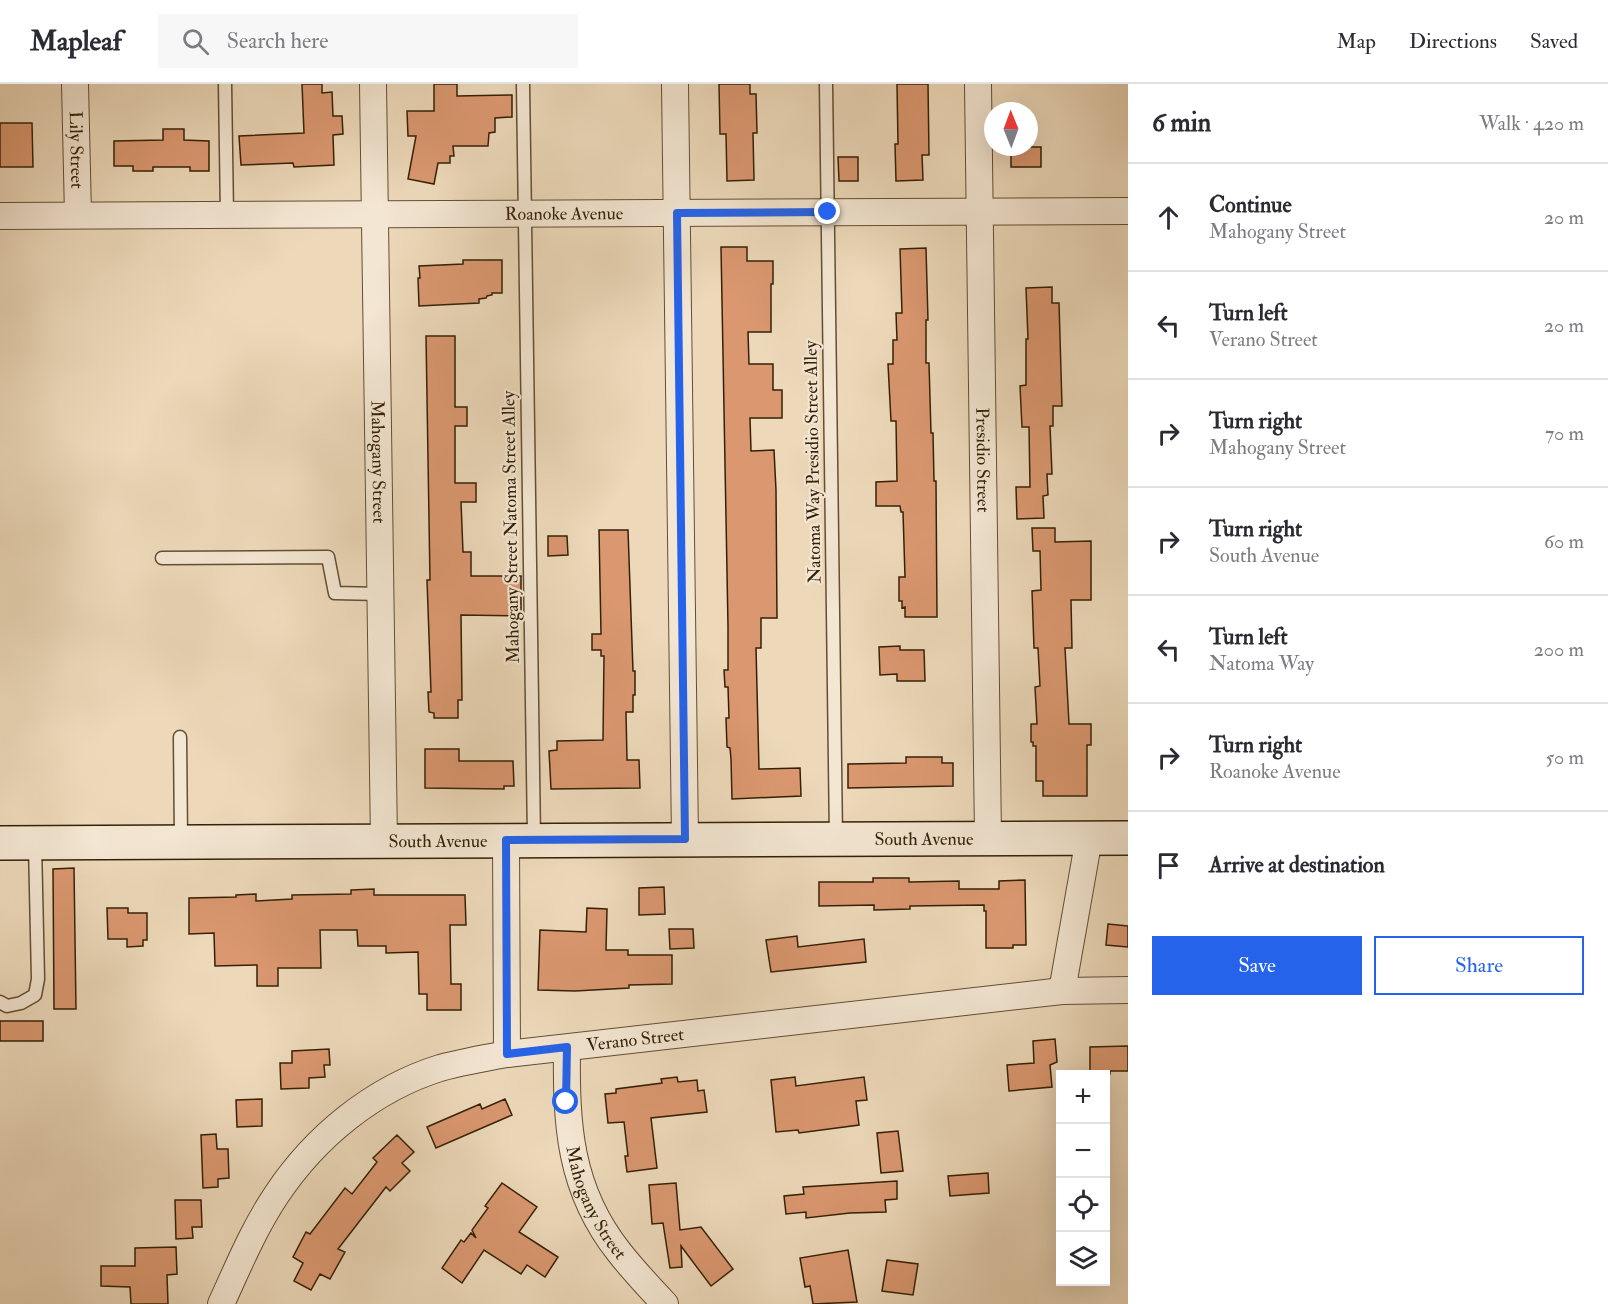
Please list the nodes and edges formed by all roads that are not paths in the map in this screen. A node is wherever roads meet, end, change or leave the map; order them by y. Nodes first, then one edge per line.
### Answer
1 (75, 84) edge
2 (225, 84) edge
3 (373, 84) edge
4 (523, 84) edge
5 (675, 84) edge
6 (826, 84) edge
7 (978, 84) edge
8 (979, 211) junction
9 (1128, 211) edge
10 (828, 212) junction
11 (525, 213) junction
12 (677, 213) junction
13 (375, 214) junction
14 (78, 215) junction
15 (227, 215) junction
16 (0, 216) edge
17 (162, 558) dead end
18 (380, 594) junction
19 (180, 737) dead end
20 (988, 838) junction
21 (1089, 838) junction
22 (1128, 838) edge
23 (685, 839) junction
24 (837, 839) junction
25 (520, 840) junction
26 (384, 841) junction
27 (181, 842) junction
28 (0, 843) edge
29 (35, 843) junction
30 (1128, 990) edge
31 (1062, 991) junction
32 (0, 1002) edge
33 (567, 1047) junction
34 (507, 1054) junction
35 (220, 1304) edge
36 (665, 1304) edge

1 - 14 street, Lily Street
2 - 15 lane
3 - 13 street, Mahogany Street
4 - 11 lane, Mahogany Street Natoma Street Alley
5 - 12 street
6 - 10 lane, Natoma Way Presidio Street Alley
7 - 8 street, Presidio Street
8 - 9 street, Roanoke Avenue
8 - 10 street, Roanoke Avenue
8 - 20 street, Presidio Street
10 - 12 street, Roanoke Avenue
10 - 24 lane, Natoma Way Presidio Street Alley
11 - 12 street, Roanoke Avenue
11 - 13 street, Roanoke Avenue
11 - 25 lane, Mahogany Street Natoma Street Alley
12 - 23 street
13 - 15 street, Roanoke Avenue
13 - 18 street, Mahogany Street
14 - 15 street, Roanoke Avenue
14 - 16 street, Roanoke Avenue
17 - 18 lane
18 - 26 street, Mahogany Street
19 - 27 lane
20 - 21 street, South Avenue
20 - 24 street, South Avenue
21 - 22 street, South Avenue
21 - 31 street
23 - 24 street, South Avenue
23 - 25 street, South Avenue
25 - 26 street, South Avenue
25 - 34 street
26 - 27 street, South Avenue
27 - 29 street, South Avenue
28 - 29 street, South Avenue
29 - 32 lane
30 - 31 street, Verano Street
31 - 33 street, Verano Street
33 - 34 street, Verano Street
33 - 36 street, Mahogany Street
34 - 35 street, Verano Street

